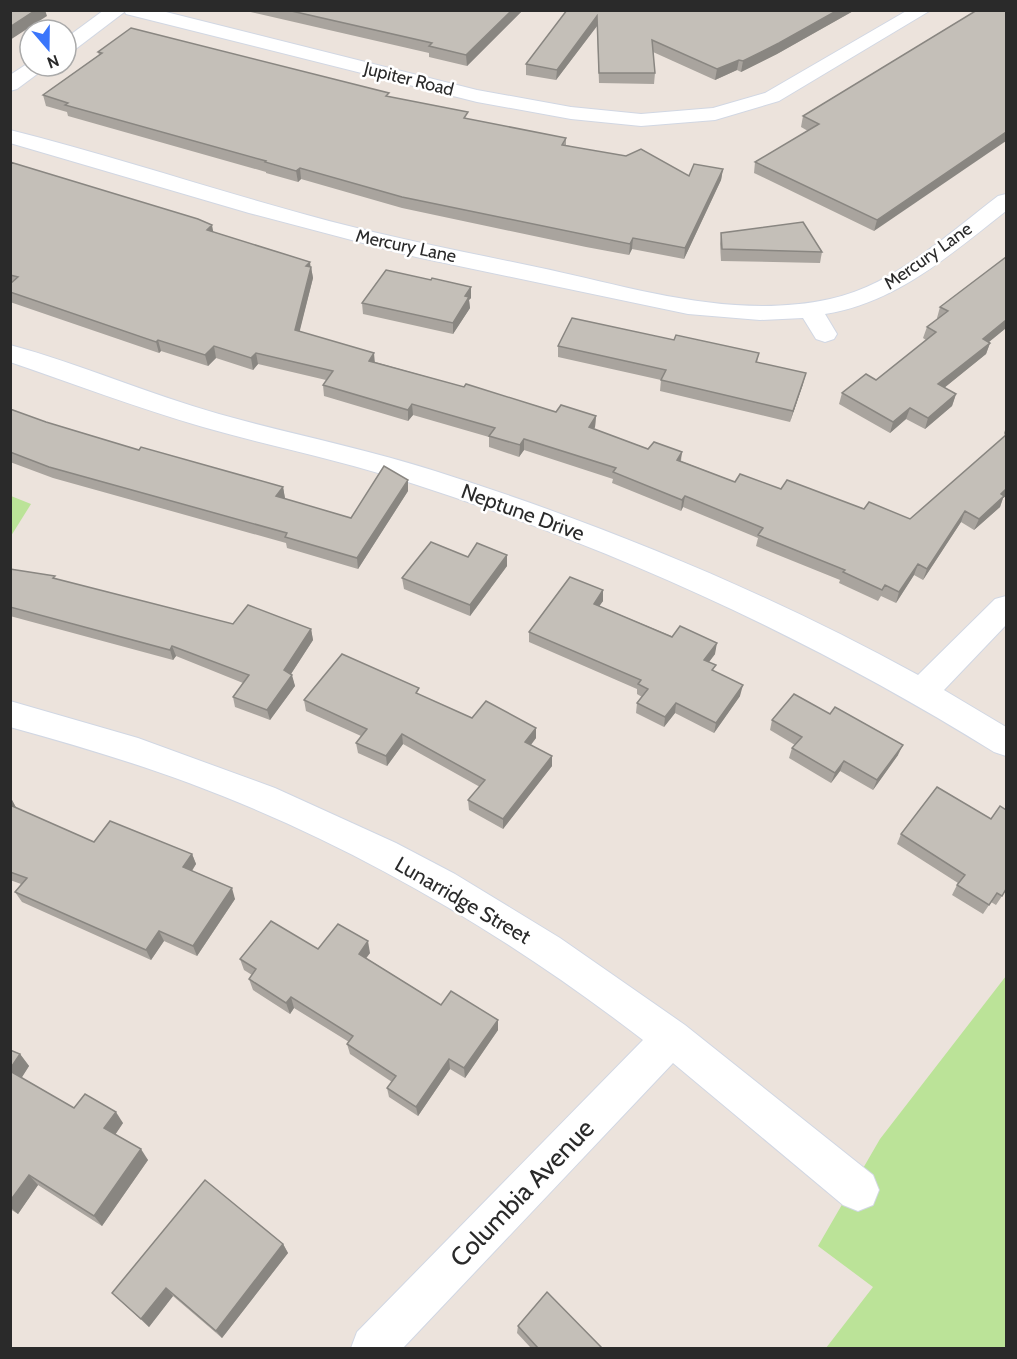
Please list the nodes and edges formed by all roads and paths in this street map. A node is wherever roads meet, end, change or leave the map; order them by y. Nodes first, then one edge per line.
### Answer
1 (118, 10) edge
2 (133, 10) edge
3 (922, 10) edge
4 (78, 38) edge
5 (690, 117) junction
6 (702, 135) dead end
7 (10, 136) edge
8 (1006, 201) edge
9 (810, 310) junction
10 (825, 334) dead end
11 (10, 353) edge
12 (1006, 607) edge
13 (922, 692) junction
14 (10, 714) edge
15 (1006, 743) edge
16 (671, 1038) junction
17 (858, 1190) dead end
18 (373, 1348) edge

1 - 4 street
2 - 5 street, Jupiter Road
3 - 5 street, Jupiter Road
5 - 6 street
7 - 9 street, Mercury Lane
8 - 9 street, Mercury Lane
9 - 10 street
11 - 13 street, Neptune Drive
12 - 13 street
13 - 15 street, Neptune Drive
14 - 16 street, Lunarridge Street
16 - 17 street, Lunarridge Street
16 - 18 street, Columbia Avenue

